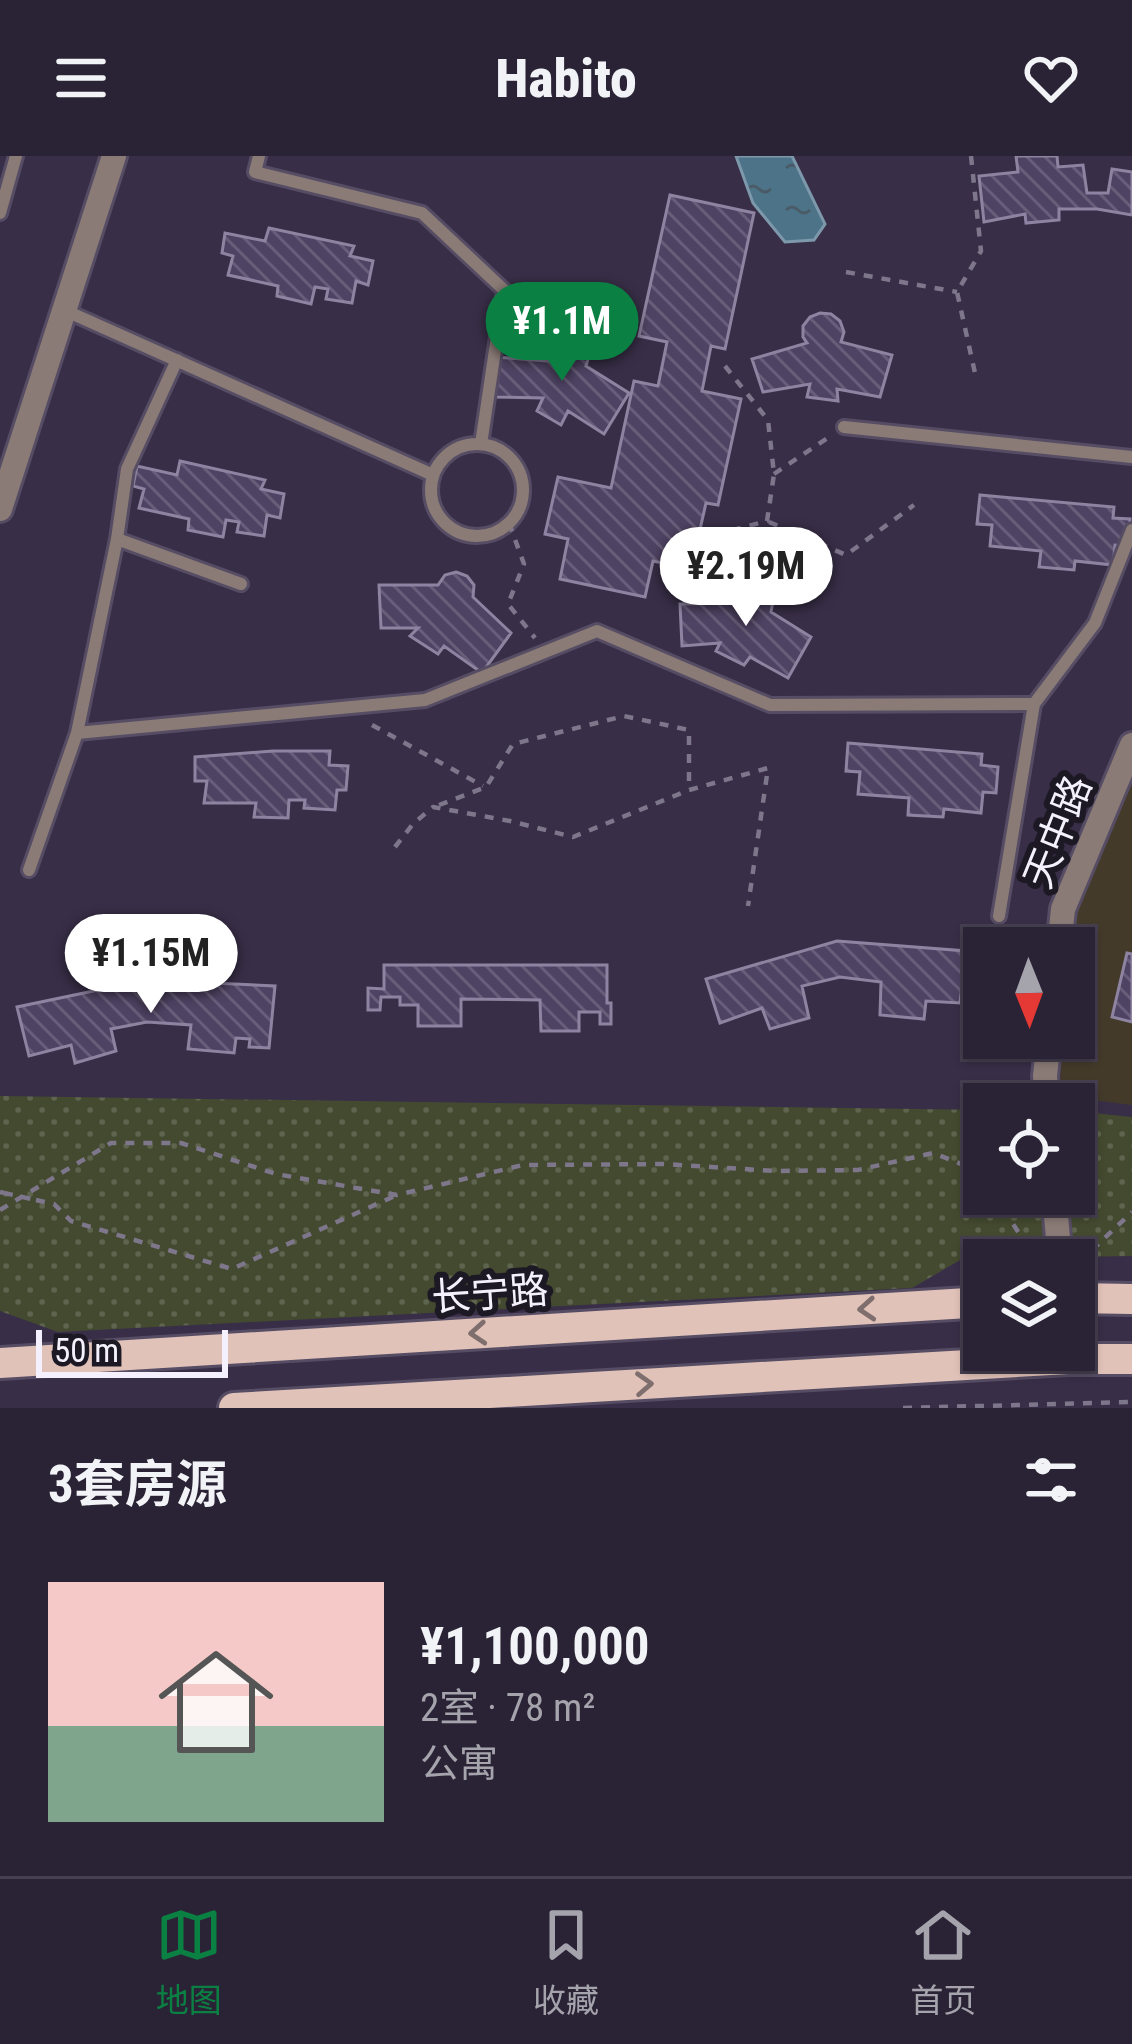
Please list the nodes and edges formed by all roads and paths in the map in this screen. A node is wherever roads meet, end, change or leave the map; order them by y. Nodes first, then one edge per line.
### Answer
1 (16, 156) edge
2 (114, 156) edge
3 (259, 156) edge
4 (971, 156) edge
5 (0, 214) edge
6 (845, 272) dead end
7 (957, 292) junction
8 (64, 310) junction
9 (177, 360) junction
10 (725, 366) dead end
11 (975, 374) dead end
12 (844, 427) joint
13 (481, 444) junction
14 (1132, 457) edge
15 (774, 474) junction
16 (433, 475) junction
17 (914, 505) dead end
18 (0, 509) edge
19 (767, 521) junction
20 (509, 523) junction
21 (734, 530) dead end
22 (1132, 530) edge
23 (117, 538) junction
24 (241, 584) dead end
25 (546, 651) junction
26 (1034, 704) junction
27 (340, 708) junction
28 (77, 733) junction
29 (1132, 745) edge
30 (486, 787) junction
31 (689, 790) junction
32 (433, 807) junction
33 (394, 847) dead end
34 (29, 870) dead end
35 (748, 906) dead end
36 (999, 916) dead end
37 (1062, 927) edge
38 (963, 1165) edge
39 (0, 1192) edge
40 (397, 1195) junction
41 (0, 1210) edge
42 (1132, 1211) edge
43 (1007, 1215) edge
44 (1022, 1238) dead end
45 (1095, 1247) edge
46 (1095, 1298) edge
47 (1132, 1299) edge
48 (963, 1303) edge
49 (1095, 1356) edge
50 (1132, 1359) edge
51 (963, 1361) edge
52 (0, 1363) edge
53 (1132, 1402) edge
54 (234, 1408) edge
55 (903, 1408) edge

1 - 5 lane
2 - 8 street
3 - 13 lane
4 - 7 path
6 - 7 path
7 - 11 path
8 - 9 lane
8 - 18 street
9 - 16 lane
9 - 23 lane
10 - 15 path
12 - 14 lane
12 - 15 path
13 - 16 lane
13 - 20 lane
15 - 19 path
16 - 20 lane
17 - 19 path
19 - 21 path
20 - 25 path
22 - 26 lane
23 - 24 lane
23 - 28 lane
25 - 26 lane
25 - 27 lane
26 - 36 lane
27 - 28 lane
27 - 30 path
28 - 34 lane
29 - 37 street, 天中路
30 - 31 path
30 - 32 path
31 - 32 path
31 - 35 path
32 - 33 path
38 - 40 path
39 - 40 path, bridge
40 - 41 path
42 - 45 path
43 - 44 path
46 - 47 main road
48 -> 52 main road, 长宁路
49 - 50 main road
54 -> 51 main road
53 - 55 path

